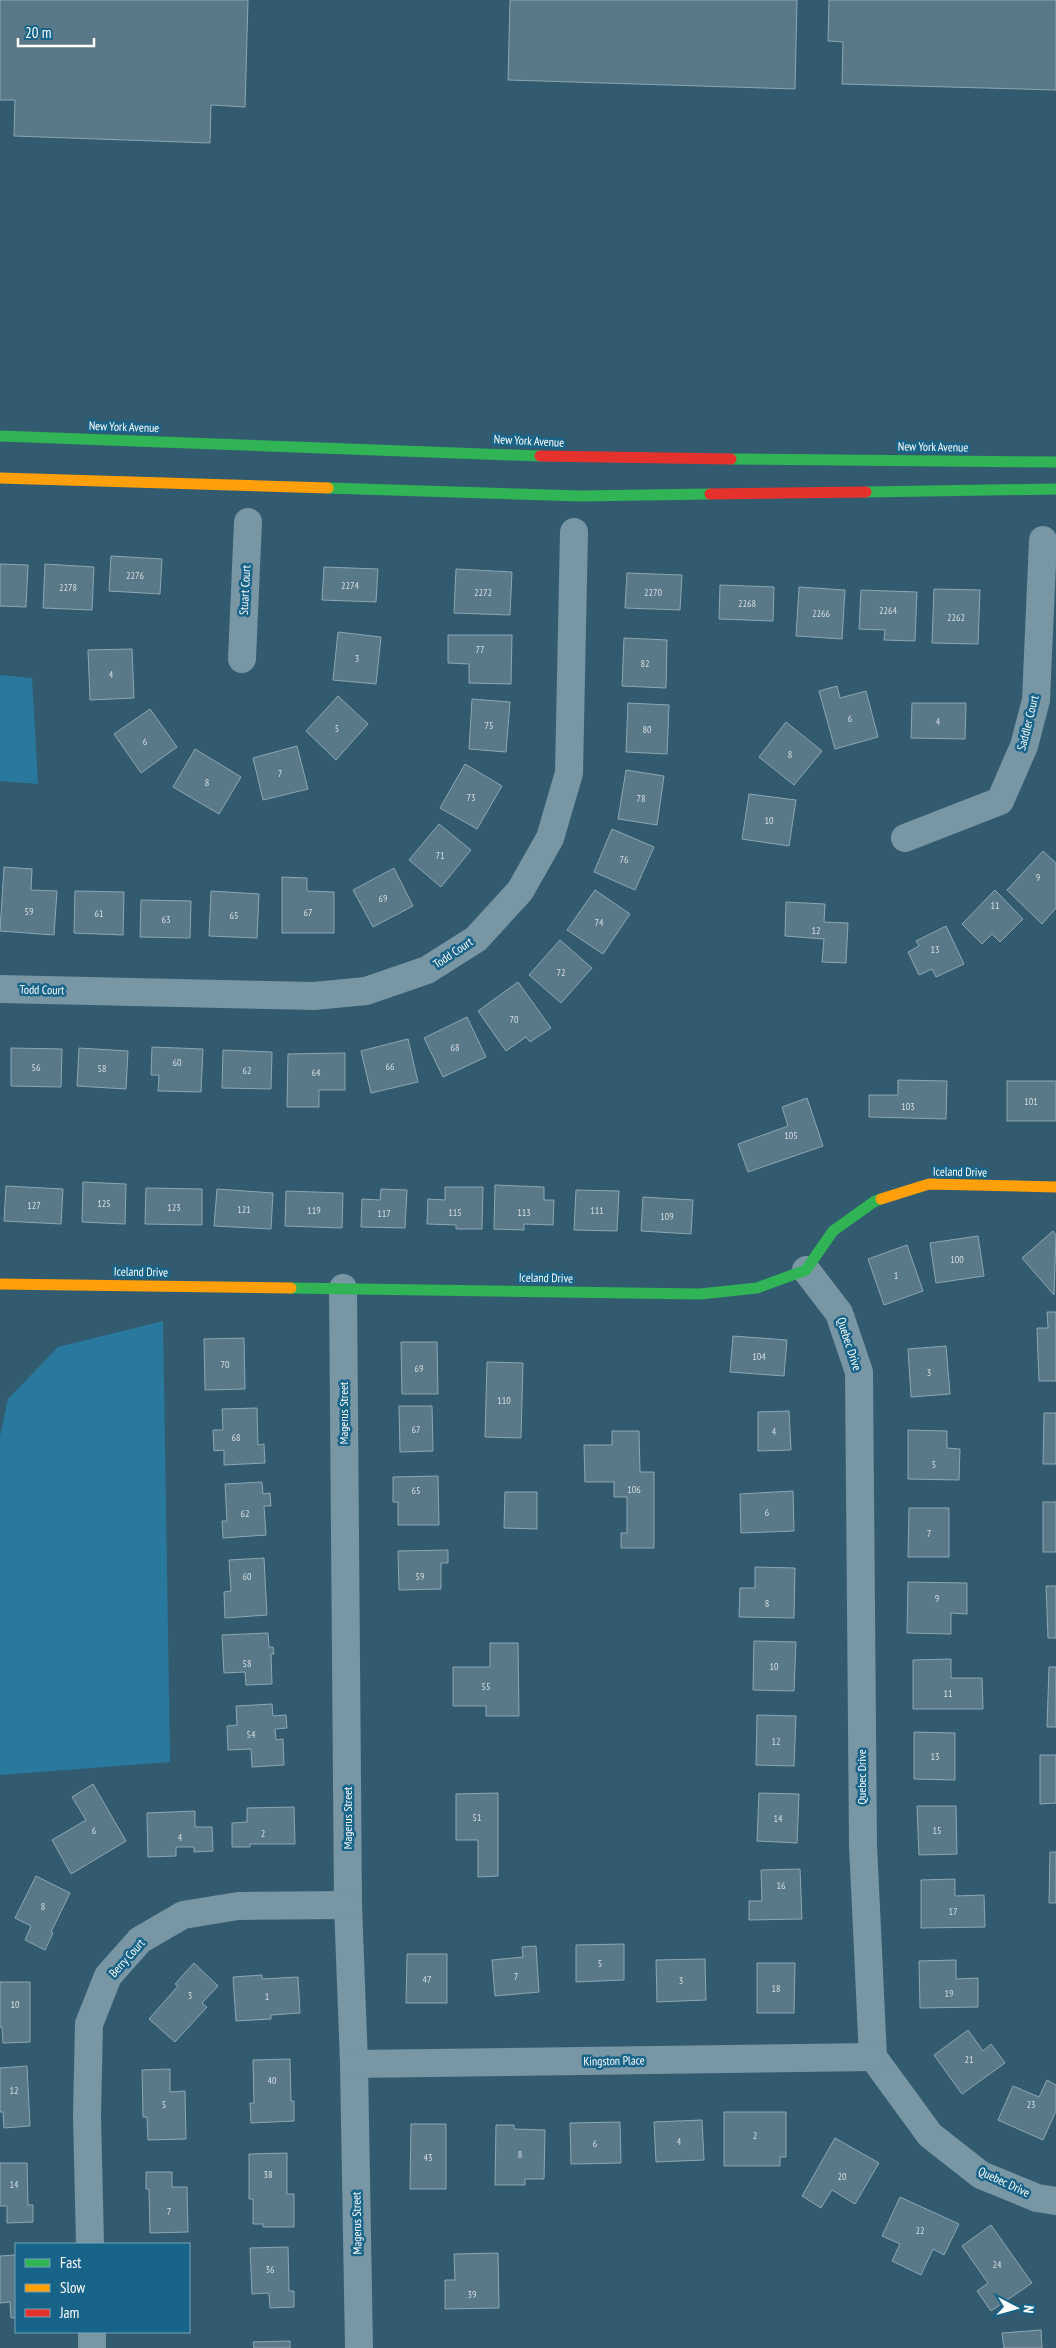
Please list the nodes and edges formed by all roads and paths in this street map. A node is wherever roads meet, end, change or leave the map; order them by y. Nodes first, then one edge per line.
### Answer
1 (0, 436) edge
2 (1056, 462) edge
3 (0, 478) edge
4 (1056, 489) edge
5 (248, 522) dead end
6 (574, 532) dead end
7 (1044, 540) dead end
8 (242, 659) dead end
9 (906, 838) dead end
10 (0, 989) edge
11 (1056, 1187) edge
12 (806, 1270) junction
13 (0, 1284) edge
14 (343, 1288) junction
15 (348, 1905) junction
16 (873, 2057) junction
17 (354, 2064) junction
18 (1056, 2201) edge
19 (90, 2243) edge
20 (92, 2333) edge
21 (92, 2348) edge
22 (360, 2348) edge

1 - 2 street, New York Avenue
3 - 4 street
5 - 8 street, Stuart Court
6 - 10 street, Todd Court
7 - 9 street, Saddler Court
11 - 12 street, Iceland Drive
12 - 14 street, Iceland Drive
12 - 16 street, Quebec Drive
13 - 14 street, Iceland Drive
14 - 15 street, Magerus Street
15 - 17 street, Magerus Street
15 - 19 street, Berry Court
16 - 17 street, Kingston Place
16 - 18 street, Quebec Drive
17 - 22 street, Magerus Street
20 - 21 street

